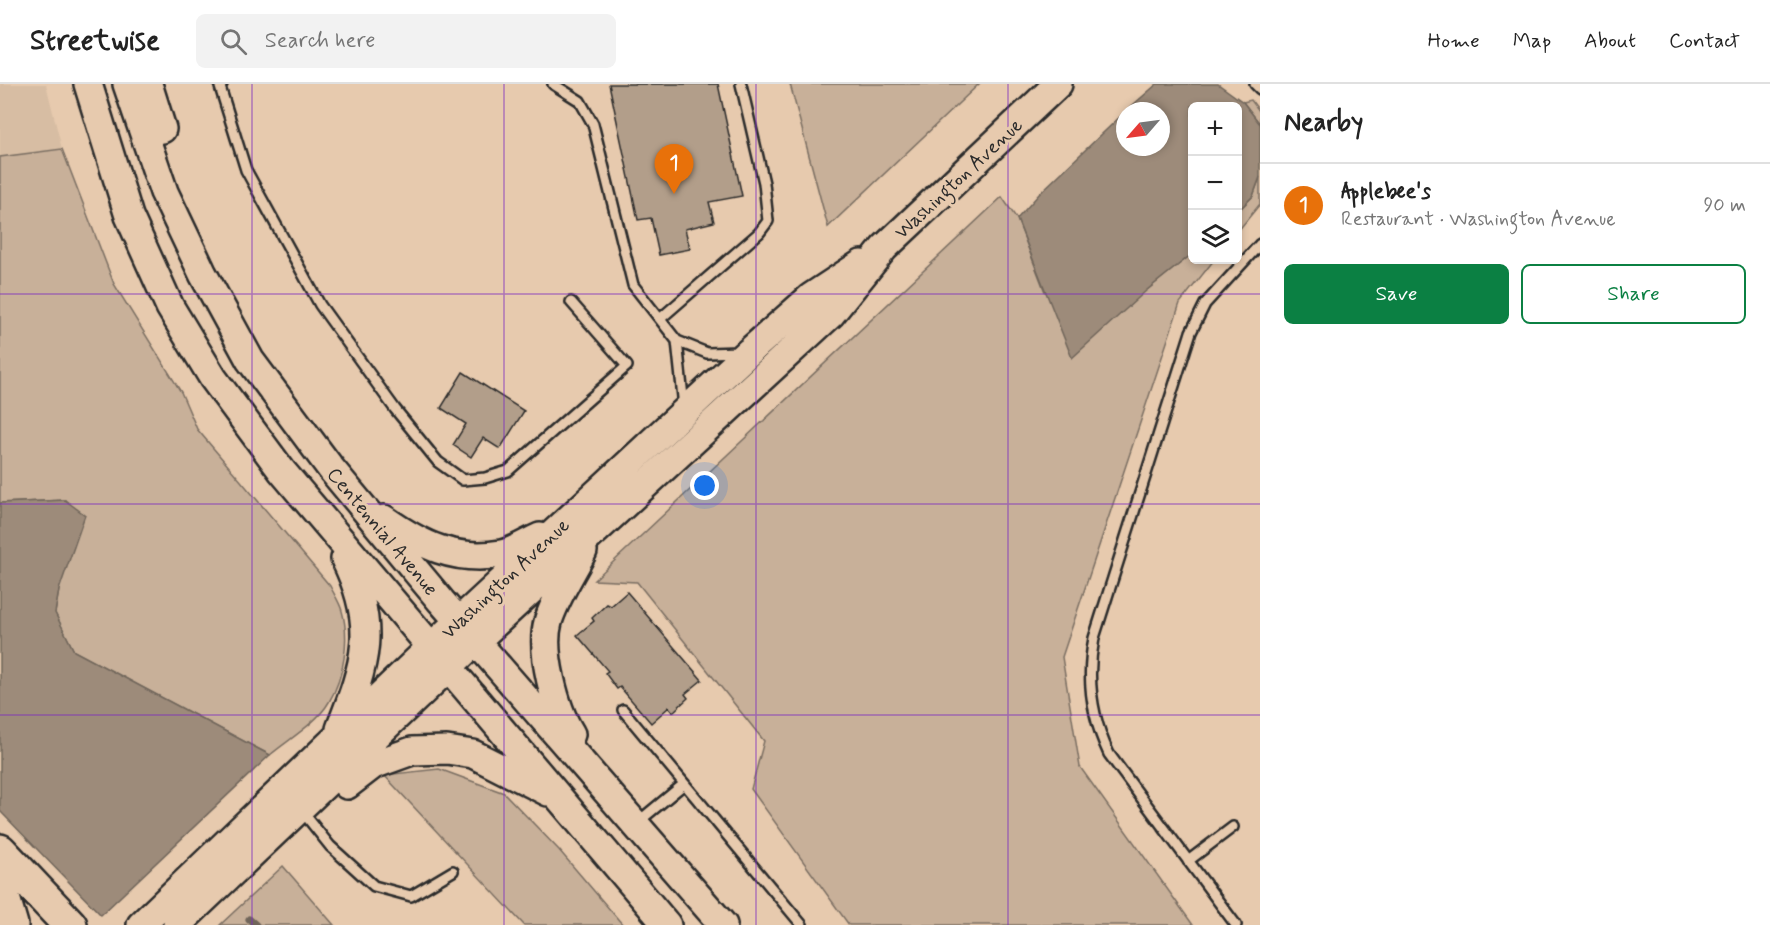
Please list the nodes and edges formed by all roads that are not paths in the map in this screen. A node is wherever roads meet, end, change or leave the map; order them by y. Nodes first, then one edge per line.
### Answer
1 (88, 84) edge
2 (127, 84) edge
3 (148, 84) edge
4 (222, 84) edge
5 (553, 84) edge
6 (741, 84) edge
7 (1058, 84) edge
8 (1255, 84) edge
9 (1260, 89) edge
10 (174, 215) junction
11 (1260, 243) edge
12 (884, 248) junction
13 (571, 302) dead end
14 (660, 319) junction
15 (677, 341) junction
16 (750, 351) junction
17 (685, 413) junction
18 (354, 497) junction
19 (328, 526) junction
20 (560, 528) junction
21 (591, 535) junction
22 (468, 631) junction
23 (431, 647) junction
24 (448, 667) junction
25 (623, 710) dead end
26 (337, 738) junction
27 (684, 784) junction
28 (607, 790) junction
29 (558, 797) junction
30 (306, 816) junction
31 (636, 824) junction
32 (1233, 827) dead end
33 (0, 851) edge
34 (255, 854) junction
35 (1188, 861) junction
36 (453, 871) dead end
37 (0, 888) edge
38 (11, 925) edge
39 (70, 925) edge
40 (141, 925) edge
41 (177, 925) edge
42 (667, 925) edge
43 (723, 925) edge
44 (802, 925) edge
45 (1236, 925) edge

1 - 19 main road, Centennial Avenue
2 - 10 main road, Centennial Avenue
3 - 10 main road
4 - 13 lane
5 - 14 lane
6 - 14 lane
7 - 12 main road, Washington Avenue
8 - 9 lane
10 - 18 main road, Centennial Avenue
11 - 35 lane
12 - 16 main road, Washington Avenue
12 - 21 main road, Washington Avenue
14 - 15 lane
15 - 16 lane
15 - 17 lane
16 - 17 main road, Washington Avenue
17 - 20 main road, Washington Avenue
18 - 20 main road
18 - 22 main road, Centennial Avenue
19 - 23 main road, Centennial Avenue
19 - 26 main road
20 - 22 main road, Washington Avenue
21 - 22 main road, Washington Avenue
21 - 28 main road
22 - 23 main road, Washington Avenue
22 - 24 main road, Washington Avenue
22 - 28 main road, Centennial Avenue
23 - 24 main road, Centennial Avenue
23 - 26 main road, Washington Avenue
24 - 29 main road, Centennial Avenue
24 - 34 main road, Washington Avenue
25 - 27 lane
26 - 40 main road, Washington Avenue
27 - 31 lane
27 - 44 lane
28 - 31 main road, Centennial Avenue
29 - 30 main road
29 - 42 main road, Centennial Avenue
30 - 34 main road
30 - 36 lane
31 - 43 main road, Centennial Avenue
32 - 35 lane
33 - 39 highway
34 - 41 main road, Washington Avenue
35 - 45 lane
37 - 38 highway

